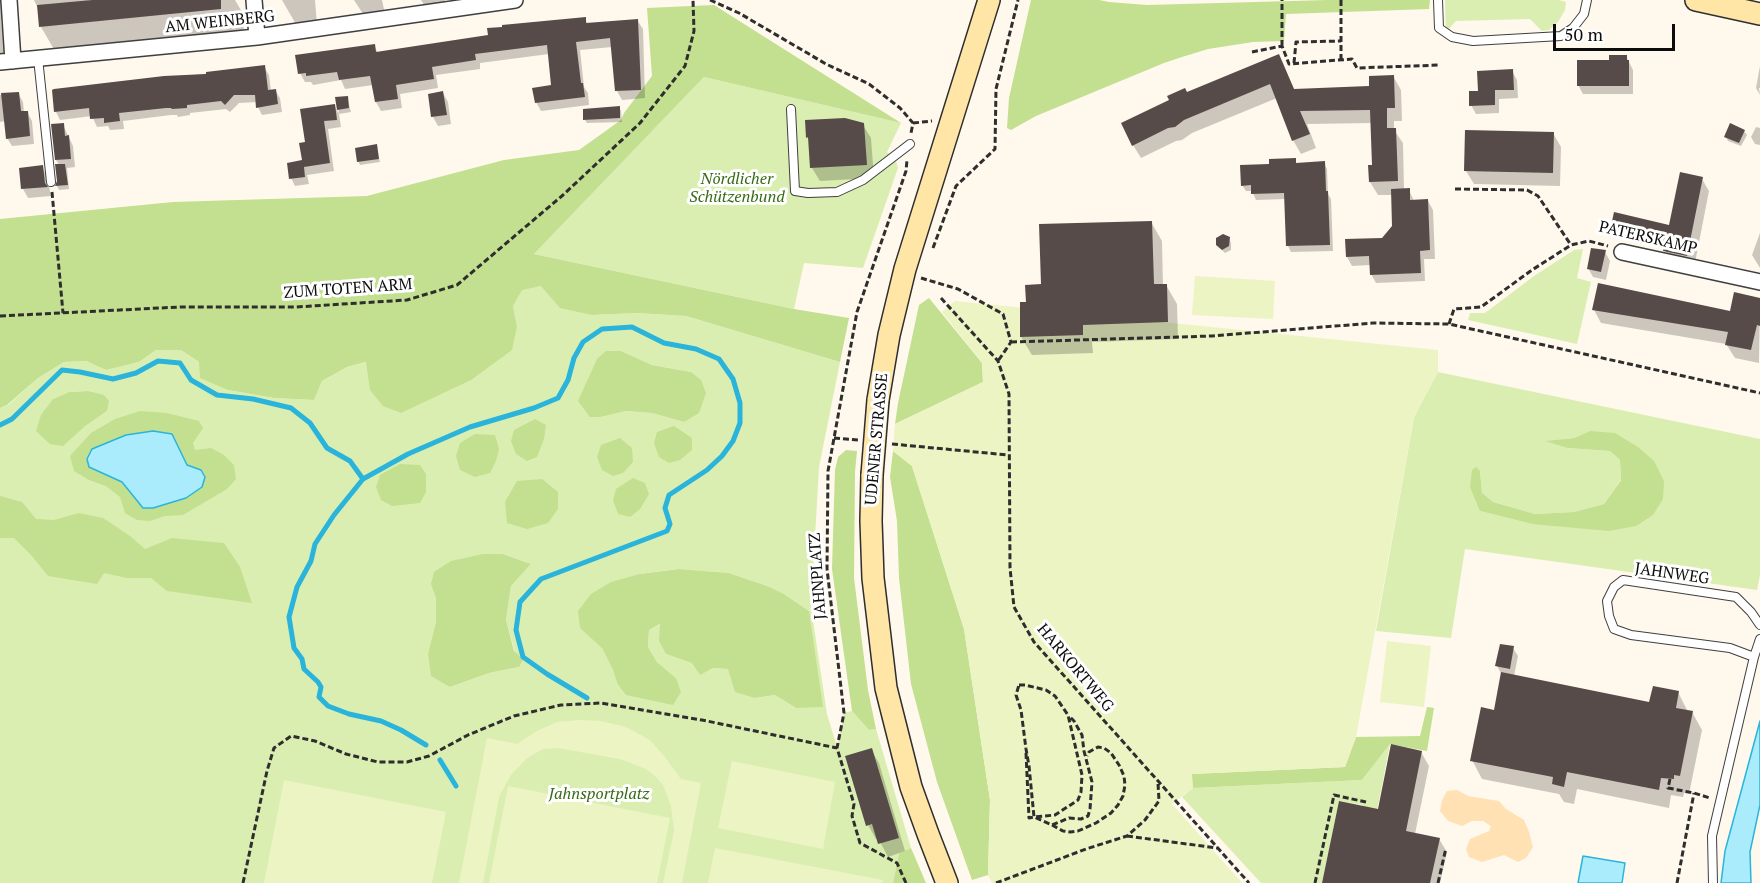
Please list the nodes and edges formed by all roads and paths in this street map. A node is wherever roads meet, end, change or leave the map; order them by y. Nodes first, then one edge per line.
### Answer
1 (9, 0) edge
2 (254, 0) edge
3 (515, 0) edge
4 (693, 0) edge
5 (710, 0) edge
6 (989, 0) edge
7 (1018, 0) edge
8 (1282, 0) edge
9 (1341, 0) edge
10 (1438, 0) edge
11 (1587, 0) edge
12 (1695, 0) edge
13 (1756, 11) edge
14 (257, 37) junction
15 (1341, 41) junction
16 (1282, 46) junction
17 (1252, 52) dead end
18 (38, 58) junction
19 (1341, 60) junction
20 (7, 61) edge
21 (1294, 64) junction
22 (1440, 65) dead end
23 (792, 109) dead end
24 (927, 122) dead end
25 (913, 123) junction
26 (910, 144) junction
27 (51, 182) joint
28 (1455, 189) dead end
29 (1571, 245) junction
30 (1622, 252) joint
31 (929, 257) dead end
32 (921, 278) dead end
33 (1760, 282) edge
34 (941, 298) dead end
35 (63, 313) junction
36 (0, 316) edge
37 (1449, 324) junction
38 (1011, 342) junction
39 (998, 361) junction
40 (1760, 393) edge
41 (834, 438) junction
42 (870, 441) dead end
43 (893, 444) dead end
44 (1008, 455) junction
45 (1760, 625) edge
46 (1760, 639) edge
47 (1754, 657) junction
48 (1068, 715) junction
49 (837, 748) junction
50 (1087, 758) junction
51 (1670, 779) dead end
52 (1158, 781) junction
53 (1694, 793) junction
54 (1366, 802) dead end
55 (1720, 802) junction
56 (1034, 817) junction
57 (1052, 825) junction
58 (1127, 836) junction
59 (1446, 848) dead end
60 (1219, 849) junction
61 (243, 883) edge
62 (906, 883) edge
63 (947, 883) edge
64 (996, 883) edge
65 (1249, 883) edge
66 (1315, 883) edge
67 (1438, 883) edge
68 (1677, 883) edge
69 (1713, 883) edge

1 - 20 street
2 - 14 street
3 - 14 street, AM WEINBERG
4 - 35 path, ZUM TOTEN ARM
5 - 25 path
6 - 63 main road, UDENER STRASSE, bridge
7 - 31 path
8 - 16 path
9 - 15 path
10 - 11 lane
12 - 13 main road
14 - 18 street, AM WEINBERG
15 - 19 path
15 - 21 path
16 - 17 path
16 - 21 path
18 - 20 street, AM WEINBERG
18 - 27 lane
19 - 21 path
19 - 22 path
23 - 26 lane
24 - 25 path
25 - 26 path, JAHNPLATZ
26 - 41 path, JAHNPLATZ
27 - 35 path
28 - 29 path
29 - 30 path, PATERSKAMP
29 - 37 path, PATERSKAMP
30 - 33 street, PATERSKAMP
32 - 38 path
34 - 39 path, HARKORTWEG
35 - 36 path, ZUM TOTEN ARM
37 - 38 path
37 - 40 path
38 - 39 path
39 - 44 path, HARKORTWEG
41 - 42 path
41 - 49 path, JAHNPLATZ
43 - 44 path
44 - 52 path, HARKORTWEG
45 - 47 lane, JAHNWEG
46 - 47 lane
47 - 55 lane
48 - 50 path
48 - 56 path
48 - 56 path
49 - 61 path
49 - 62 path
50 - 57 path
50 - 57 path
51 - 53 path
52 - 58 path
52 - 60 path, HARKORTWEG
53 - 55 path
53 - 68 path
54 - 66 path
55 - 69 lane
56 - 57 path
58 - 60 path
58 - 64 path
59 - 67 path
60 - 65 path, HARKORTWEG

